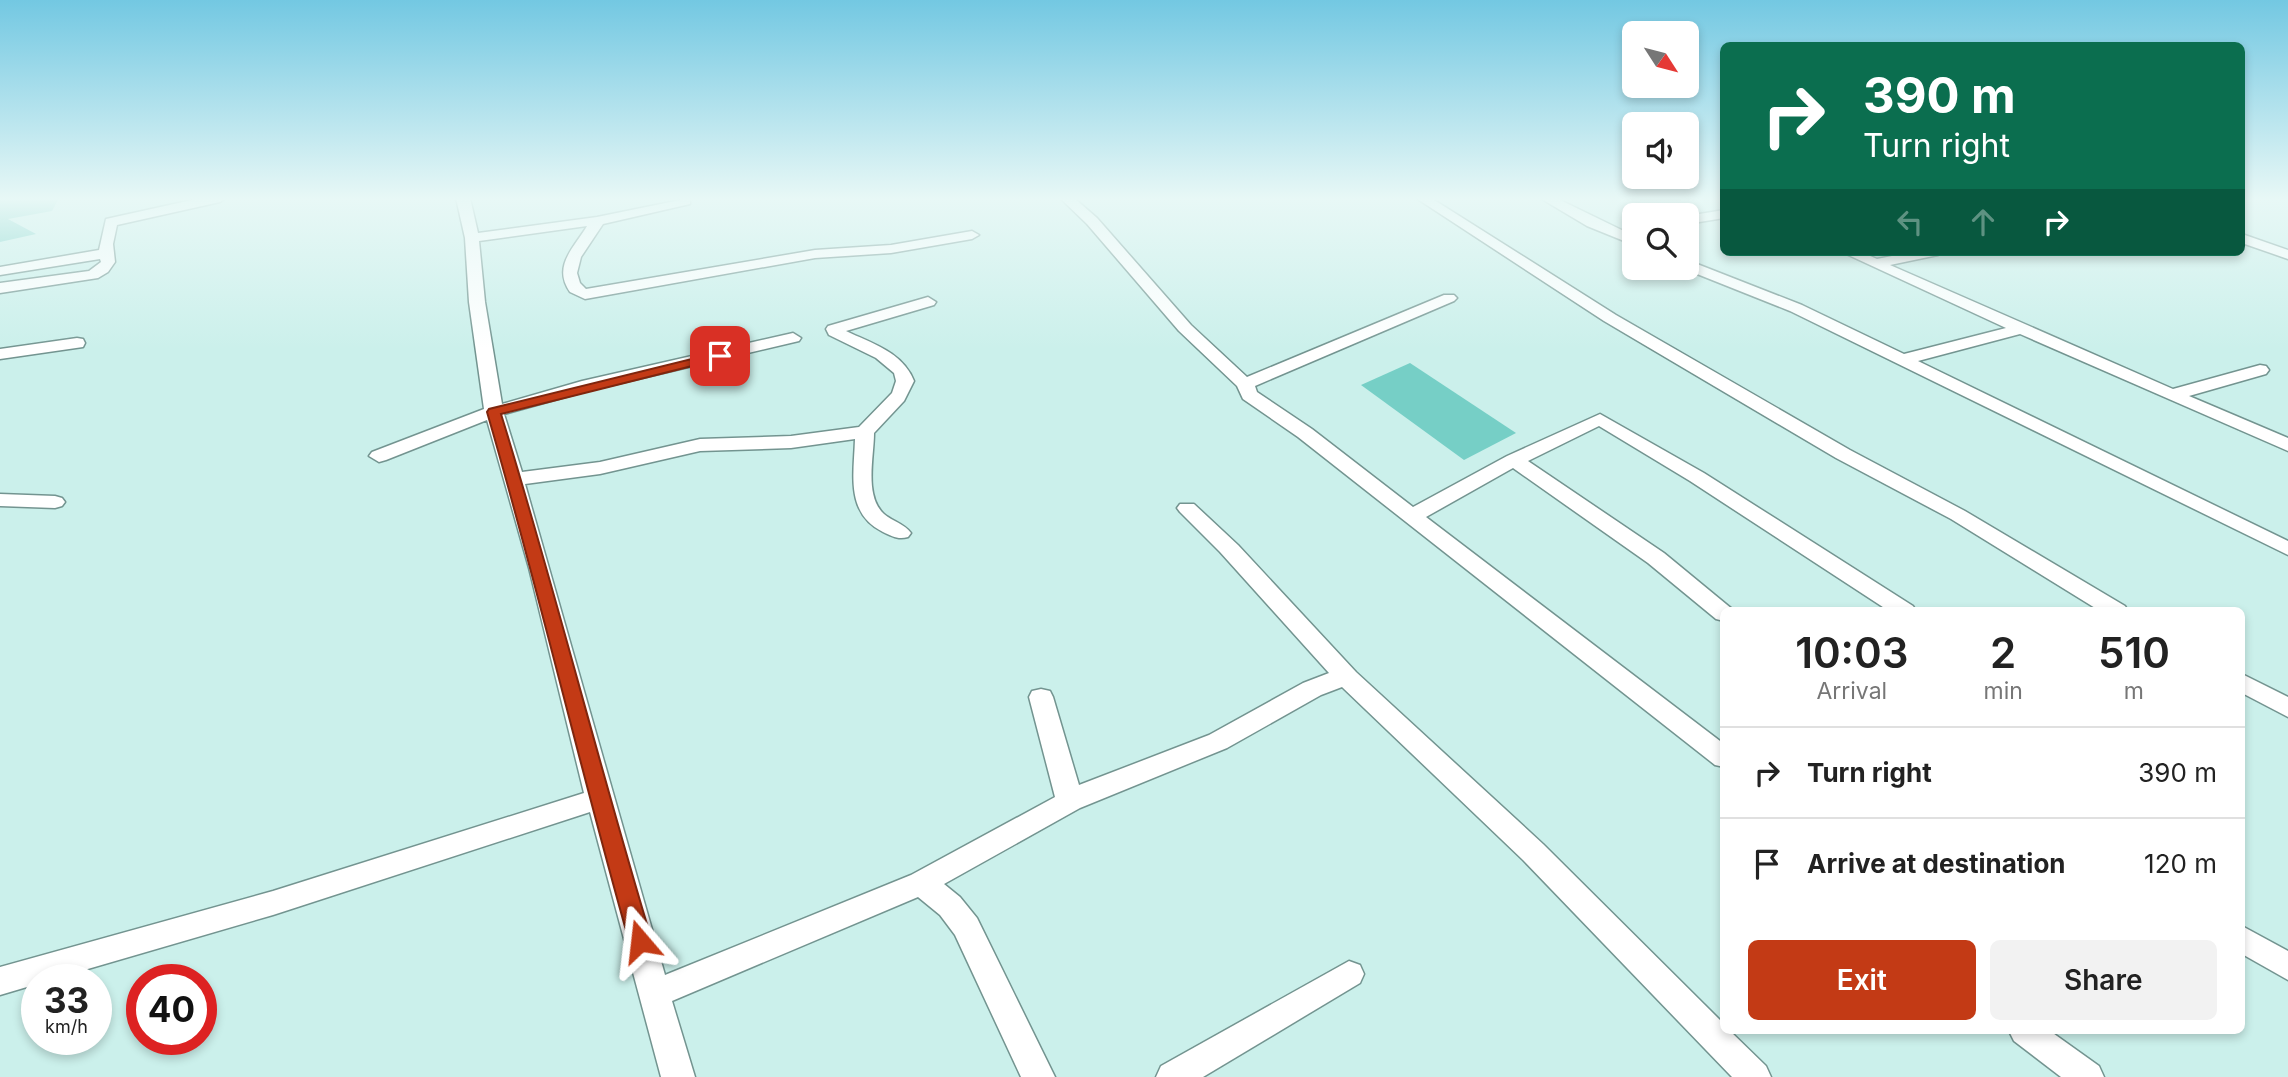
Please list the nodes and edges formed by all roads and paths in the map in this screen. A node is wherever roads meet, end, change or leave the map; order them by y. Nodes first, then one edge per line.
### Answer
1 (107, 248) edge
2 (473, 248) edge
3 (579, 248) edge
4 (895, 248) edge
5 (1116, 248) edge
6 (1501, 248) edge
7 (2271, 248) edge
8 (109, 253) junction
9 (2288, 255) edge
10 (1858, 256) edge
11 (1914, 256) edge
12 (1875, 264) junction
13 (1699, 270) edge
14 (0, 271) edge
15 (0, 288) edge
16 (1449, 298) dead end
17 (928, 302) dead end
18 (2021, 329) junction
19 (793, 338) dead end
20 (77, 343) dead end
21 (0, 354) edge
22 (1902, 360) junction
23 (2260, 370) dead end
24 (1245, 384) junction
25 (2172, 395) junction
26 (494, 412) junction
27 (865, 432) junction
28 (2288, 445) edge
29 (379, 456) dead end
30 (1514, 460) junction
31 (515, 479) junction
32 (0, 500) edge
33 (55, 502) dead end
34 (1187, 508) dead end
35 (1412, 516) junction
36 (901, 533) dead end
37 (2288, 549) edge
38 (1899, 607) edge
39 (2110, 607) edge
40 (1720, 611) edge
41 (1347, 678) junction
42 (2245, 684) edge
43 (1041, 697) dead end
44 (2288, 708) edge
45 (1720, 755) edge
46 (599, 799) junction
47 (1070, 801) junction
48 (921, 883) junction
49 (2245, 941) edge
50 (2288, 967) edge
51 (1349, 974) dead end
52 (0, 981) edge
53 (656, 993) junction
54 (2029, 1034) edge
55 (678, 1077) edge
56 (1038, 1077) edge
57 (1173, 1077) edge
58 (1754, 1077) edge
59 (2087, 1077) edge

1 - 8 street
2 - 26 street
3 - 4 street
5 - 24 street
6 - 39 street
7 - 9 street
8 - 14 street
8 - 15 street
10 - 12 street
11 - 12 street
12 - 18 street
13 - 22 street
16 - 24 street
17 - 27 street
18 - 22 street
18 - 25 street
19 - 26 street
20 - 21 street
22 - 37 street
23 - 25 street
24 - 35 street
25 - 28 street
26 - 29 street
26 - 31 street
27 - 31 street
27 - 36 street
30 - 35 street
30 - 38 street
30 - 40 street
31 - 46 street
32 - 33 street
34 - 41 street
35 - 45 street
41 - 47 street
41 - 58 street
42 - 44 street
43 - 47 street
46 - 52 street
46 - 53 street
47 - 48 street
48 - 53 street
48 - 56 street
49 - 50 street
51 - 57 street
53 - 55 street
54 - 59 street

